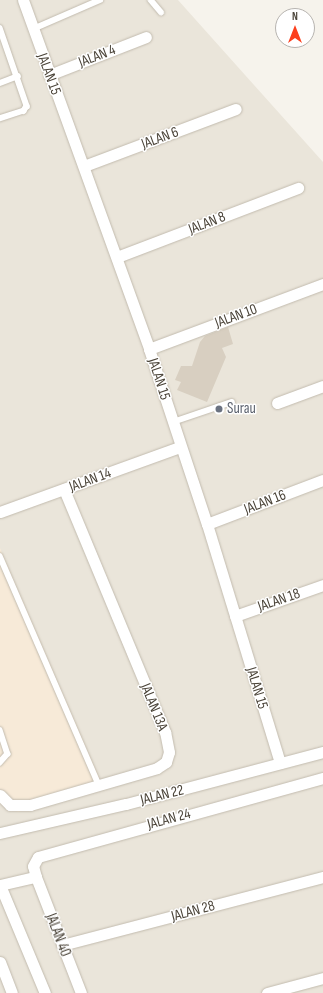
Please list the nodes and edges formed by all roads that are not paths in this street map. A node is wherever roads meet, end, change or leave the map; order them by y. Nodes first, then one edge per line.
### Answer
1 (23, 0) edge
2 (100, 0) edge
3 (150, 0) edge
4 (161, 12) dead end
5 (0, 28) edge
6 (33, 29) junction
7 (146, 37) dead end
8 (2, 40) edge
9 (49, 75) junction
10 (18, 76) junction
11 (0, 83) edge
12 (236, 109) dead end
13 (0, 119) edge
14 (84, 166) junction
15 (298, 188) dead end
16 (117, 257) junction
17 (323, 284) edge
18 (149, 349) junction
19 (323, 386) edge
20 (232, 402) dead end
21 (277, 403) dead end
22 (172, 422) junction
23 (180, 447) junction
24 (323, 480) edge
25 (64, 489) junction
26 (0, 512) edge
27 (207, 524) junction
28 (0, 556) edge
29 (323, 585) edge
30 (235, 616) junction
31 (0, 730) edge
32 (323, 752) edge
33 (0, 763) edge
34 (280, 763) junction
35 (323, 778) edge
36 (100, 785) junction
37 (0, 795) edge
38 (0, 833) edge
39 (36, 877) junction
40 (323, 877) edge
41 (0, 885) edge
42 (62, 945) junction
43 (0, 962) edge
44 (323, 978) edge
45 (12, 993) edge
46 (45, 993) edge
47 (81, 993) edge
48 (267, 993) edge

1 - 6 street, JALAN 15
2 - 6 lane
3 - 4 lane
5 - 8 lane
6 - 9 street, JALAN 15
7 - 9 street, JALAN 4
8 - 10 lane
9 - 14 street, JALAN 15
10 - 11 lane
10 - 13 lane
12 - 14 street, JALAN 6
14 - 16 street, JALAN 15
15 - 16 street, JALAN 8
16 - 18 street, JALAN 15
17 - 18 street, JALAN 10
18 - 22 street, JALAN 15
19 - 21 street
20 - 22 lane
22 - 23 street, JALAN 15
23 - 25 street, JALAN 14
23 - 27 street, JALAN 15
24 - 27 street, JALAN 16
25 - 26 street, JALAN 14
25 - 36 street, JALAN 13A
27 - 30 street, JALAN 15
28 - 36 lane
29 - 30 street, JALAN 18
30 - 34 street, JALAN 15
31 - 33 lane
32 - 34 street, JALAN 22
34 - 38 street, JALAN 22
35 - 39 street, JALAN 24
36 - 37 street, JALAN 13A
39 - 41 street
39 - 42 street, JALAN 40
40 - 42 street, JALAN 28
41 - 46 street
42 - 47 street, JALAN 40
43 - 45 street
44 - 48 street

